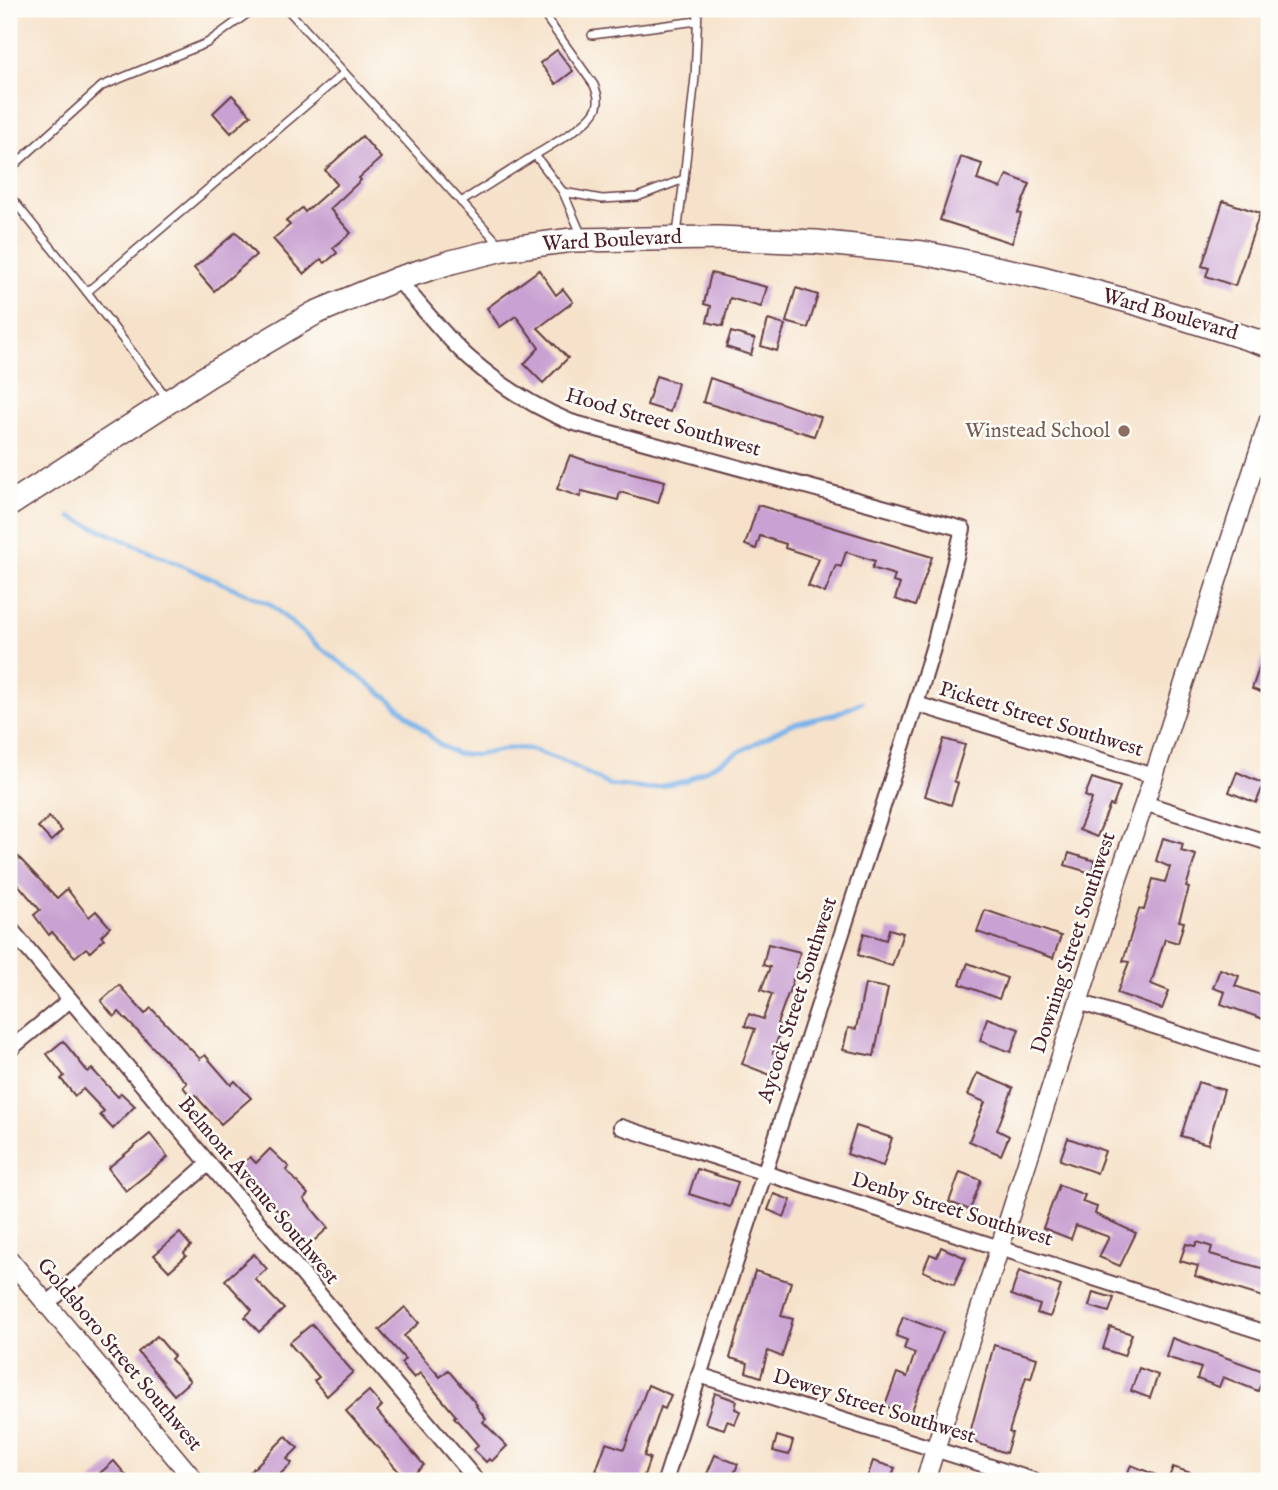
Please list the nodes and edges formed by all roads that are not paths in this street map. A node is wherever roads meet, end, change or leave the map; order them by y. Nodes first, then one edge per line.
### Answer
1 (254, 9) edge
2 (287, 9) edge
3 (698, 9) edge
4 (547, 19) dead end
5 (697, 21) junction
6 (592, 35) dead end
7 (344, 73) junction
8 (535, 155) junction
9 (9, 170) edge
10 (684, 179) junction
11 (563, 192) junction
12 (9, 195) edge
13 (461, 202) junction
14 (677, 238) junction
15 (583, 239) junction
16 (503, 248) junction
17 (397, 279) junction
18 (88, 292) junction
19 (1269, 345) edge
20 (169, 401) junction
21 (1269, 420) edge
22 (1266, 441) edge
23 (9, 505) edge
24 (963, 529) joint
25 (916, 704) junction
26 (1154, 776) junction
27 (1144, 803) junction
28 (1269, 843) edge
29 (9, 926) edge
30 (70, 1000) junction
31 (1079, 1002) junction
32 (9, 1050) edge
33 (1269, 1063) edge
34 (621, 1127) dead end
35 (208, 1164) junction
36 (764, 1173) junction
37 (1000, 1247) junction
38 (9, 1259) edge
39 (47, 1304) junction
40 (1269, 1334) edge
41 (699, 1375) junction
42 (936, 1448) junction
43 (195, 1481) edge
44 (477, 1481) edge
45 (665, 1481) edge
46 (925, 1481) edge
47 (1036, 1481) edge

1 - 9 lane
2 - 7 lane
3 - 5 lane
4 - 8 lane
5 - 6 lane
5 - 10 lane
7 - 13 lane
7 - 18 lane
8 - 11 lane
8 - 13 lane
10 - 11 lane
10 - 14 lane
11 - 15 lane
12 - 18 lane
13 - 16 lane
14 - 15 main road, Ward Boulevard
14 - 19 main road, Ward Boulevard
15 - 16 main road, Ward Boulevard
16 - 17 main road, Ward Boulevard
17 - 20 main road, Ward Boulevard
17 - 24 street, Hood Street Southwest
18 - 20 lane
20 - 23 main road, Ward Boulevard
21 - 22 street, Downing Street Southwest
22 - 26 street, Downing Street Southwest
24 - 25 street, Aycock Street Southwest
25 - 26 street, Pickett Street Southwest
25 - 36 street, Aycock Street Southwest
26 - 27 street, Downing Street Southwest
27 - 28 street
27 - 31 street, Downing Street Southwest
29 - 30 street, Belmont Avenue Southwest
30 - 32 street
30 - 35 street, Belmont Avenue Southwest
31 - 33 street
31 - 37 street, Downing Street Southwest
34 - 36 street, Denby Street Southwest
35 - 39 street
35 - 44 street, Belmont Avenue Southwest
36 - 37 street, Denby Street Southwest
36 - 41 street, Aycock Street Southwest
37 - 40 street, Denby Street Southwest
37 - 42 street, Downing Street Southwest
38 - 39 street, Goldsboro Street Southwest
39 - 43 street, Goldsboro Street Southwest
41 - 42 street, Dewey Street Southwest
41 - 45 street, Aycock Street Southwest
42 - 46 street, Downing Street Southwest
42 - 47 street, Dewey Street Southwest

